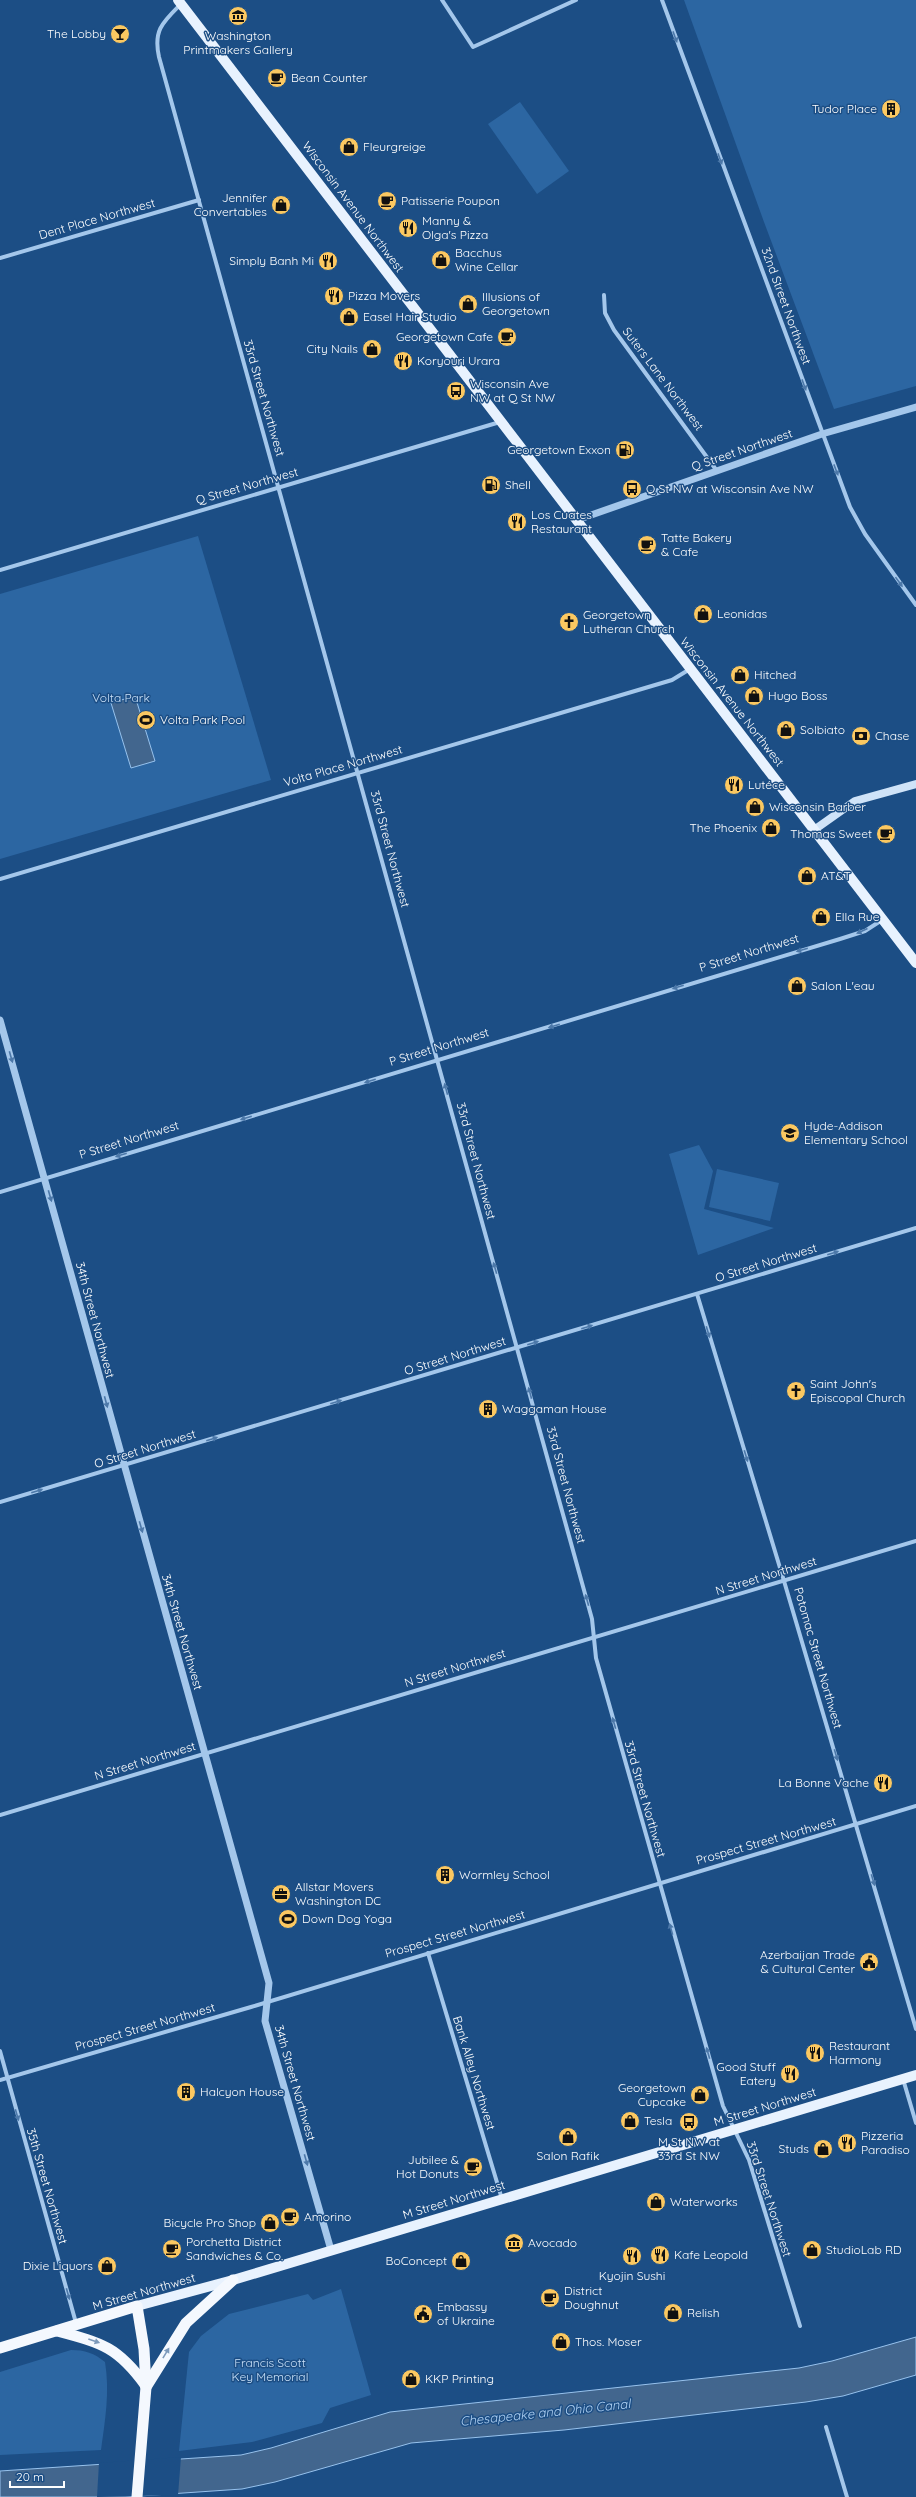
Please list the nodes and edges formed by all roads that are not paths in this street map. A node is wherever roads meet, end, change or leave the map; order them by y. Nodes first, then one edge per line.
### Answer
1 (442, 0) edge
2 (576, 0) edge
3 (662, 0) edge
4 (179, 2) edge
5 (199, 200) junction
6 (0, 258) edge
7 (604, 295) dead end
8 (916, 407) edge
9 (501, 422) junction
10 (822, 434) junction
11 (717, 471) junction
12 (278, 488) junction
13 (577, 520) junction
14 (0, 570) edge
15 (916, 605) edge
16 (690, 669) junction
17 (358, 772) junction
18 (916, 784) edge
19 (814, 830) junction
20 (0, 879) edge
21 (883, 920) junction
22 (916, 963) edge
23 (0, 1020) edge
24 (438, 1060) junction
25 (45, 1178) junction
26 (0, 1192) edge
27 (916, 1228) edge
28 (697, 1294) junction
29 (518, 1348) junction
30 (123, 1466) junction
31 (0, 1502) edge
32 (916, 1541) edge
33 (784, 1581) junction
34 (594, 1638) junction
35 (205, 1753) junction
36 (916, 1806) edge
37 (0, 1815) edge
38 (856, 1824) junction
39 (658, 1884) junction
40 (428, 1953) junction
41 (266, 2001) junction
42 (916, 2029) edge
43 (0, 2051) edge
44 (916, 2075) edge
45 (6, 2078) junction
46 (903, 2079) junction
47 (0, 2080) edge
48 (916, 2123) edge
49 (735, 2130) junction
50 (502, 2199) junction
51 (331, 2250) junction
52 (233, 2280) junction
53 (137, 2306) junction
54 (76, 2325) junction
55 (800, 2326) dead end
56 (56, 2331) junction
57 (0, 2348) edge
58 (146, 2387) junction
59 (826, 2427) dead end
60 (137, 2497) edge
61 (847, 2497) edge

1 - 2 street
3 -> 10 street, 32nd Street Northwest
4 - 5 street, 33rd Street Northwest
4 - 9 main road, Wisconsin Avenue Northwest
5 - 6 street, Dent Place Northwest
5 - 12 street, 33rd Street Northwest
7 - 11 street, Suters Lane Northwest
8 - 10 street, Q Street Northwest
9 - 12 street, Q Street Northwest
9 - 13 main road, Wisconsin Avenue Northwest
10 - 11 street, Q Street Northwest
10 -> 15 street, 32nd Street Northwest
11 - 13 street, Q Street Northwest
12 - 14 street, Q Street Northwest
12 - 17 street, 33rd Street Northwest
13 - 16 main road, Wisconsin Avenue Northwest
16 - 17 street, Volta Place Northwest
16 - 19 main road, Wisconsin Avenue Northwest
17 - 20 street, Volta Place Northwest
17 - 24 street, 33rd Street Northwest
18 - 19 main road
19 - 21 main road, Wisconsin Avenue Northwest
21 - 22 main road, Wisconsin Avenue Northwest
21 -> 24 street, P Street Northwest
23 -> 25 street, 34th Street Northwest
24 -> 25 street, P Street Northwest
29 -> 24 street, 33rd Street Northwest
25 - 26 street, P Street Northwest
25 -> 30 street, 34th Street Northwest
28 -> 27 street, O Street Northwest
29 -> 28 street, O Street Northwest
28 -> 33 street, Potomac Street Northwest
30 -> 29 street, O Street Northwest
34 -> 29 street, 33rd Street Northwest
31 -> 30 street, O Street Northwest
30 -> 35 street, 34th Street Northwest
32 - 33 street, N Street Northwest
33 - 34 street, N Street Northwest
33 -> 38 street, Potomac Street Northwest
34 - 35 street, N Street Northwest
39 -> 34 street, 33rd Street Northwest
35 - 37 street, N Street Northwest
35 - 41 street, 34th Street Northwest
36 - 38 street, Prospect Street Northwest
38 - 39 street, Prospect Street Northwest
38 -> 42 street, Potomac Street Northwest
39 - 40 street, Prospect Street Northwest
49 -> 39 street, 33rd Street Northwest
40 - 41 street, Prospect Street Northwest
40 - 50 street, Bank Alley Northwest
41 - 45 street, Prospect Street Northwest
41 -> 51 street, 34th Street Northwest
43 - 45 street, 35th Street Northwest
44 - 46 main road, M Street Northwest
45 - 47 street, Prospect Street Northwest
45 -> 54 street, 35th Street Northwest
46 - 48 street
46 - 49 main road, M Street Northwest
49 - 50 main road, M Street Northwest
49 - 55 street, 33rd Street Northwest
50 - 51 main road, M Street Northwest
51 - 52 main road, M Street Northwest
52 - 53 main road, M Street Northwest
58 -> 52 highway
53 - 54 highway, M Street Northwest
53 - 58 highway
54 - 56 highway, M Street Northwest
56 - 57 highway, M Street Northwest
56 -> 58 highway
58 - 60 highway
59 - 61 street

